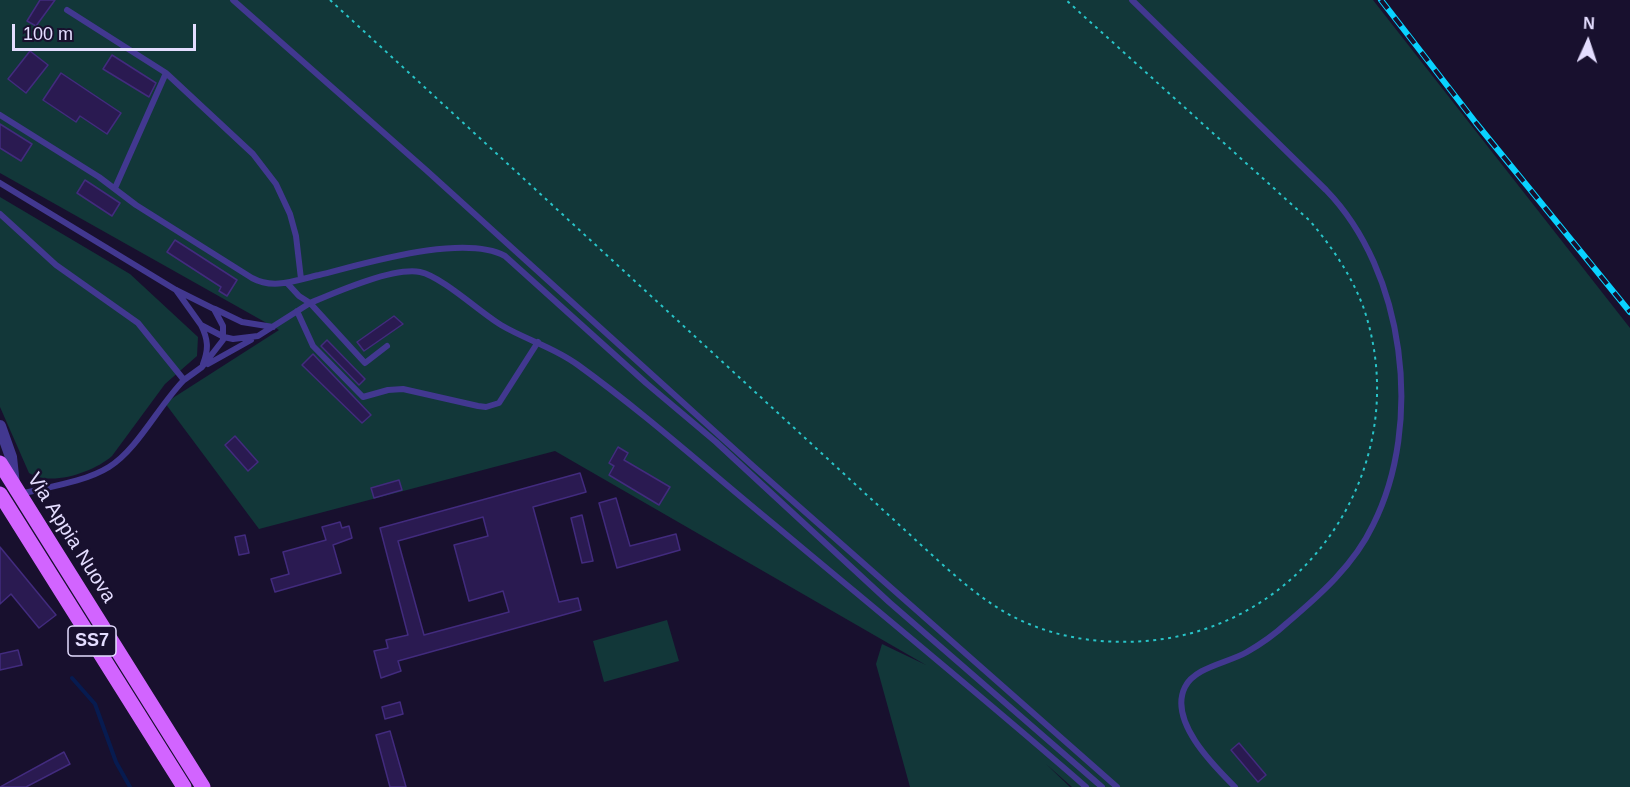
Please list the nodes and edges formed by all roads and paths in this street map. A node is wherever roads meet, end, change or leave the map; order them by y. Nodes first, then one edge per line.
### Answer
1 (233, 0) edge
2 (330, 0) edge
3 (1066, 0) edge
4 (1132, 0) edge
5 (67, 10) dead end
6 (166, 73) junction
7 (0, 115) edge
8 (0, 183) edge
9 (115, 188) junction
10 (0, 214) edge
11 (301, 279) junction
12 (287, 283) junction
13 (176, 290) junction
14 (310, 303) junction
15 (214, 309) junction
16 (297, 311) junction
17 (201, 325) junction
18 (274, 327) junction
19 (258, 336) junction
20 (224, 337) junction
21 (538, 342) junction
22 (387, 346) dead end
23 (202, 367) junction
24 (184, 380) junction
25 (0, 426) edge
26 (0, 463) edge
27 (17, 490) junction
28 (0, 494) edge
29 (184, 787) edge
30 (202, 787) edge
31 (1086, 787) edge
32 (1102, 787) edge
33 (1117, 787) edge
34 (1235, 787) edge

1 - 33 lane
2 - 3 path
4 - 34 lane
5 - 6 lane
6 - 9 lane
6 - 11 lane
7 - 9 lane
8 - 13 lane
9 - 12 lane
10 - 24 lane
11 - 12 lane
11 - 32 lane
12 - 14 lane
13 - 15 lane
13 - 17 lane
14 - 16 lane
14 - 21 lane
14 - 22 lane
15 - 18 lane
15 - 20 lane
16 - 18 lane
16 - 21 lane
17 - 20 lane
17 - 23 lane
18 - 19 lane
19 - 20 lane
19 - 23 lane
20 - 23 lane
21 - 31 lane
23 - 24 lane
24 - 27 lane
25 - 27 street
26 - 27 main road, Via Appia Nuova / SS7
27 - 30 main road, Via Appia Nuova / SS7
28 - 29 main road, Via Appia Nuova / SS7

